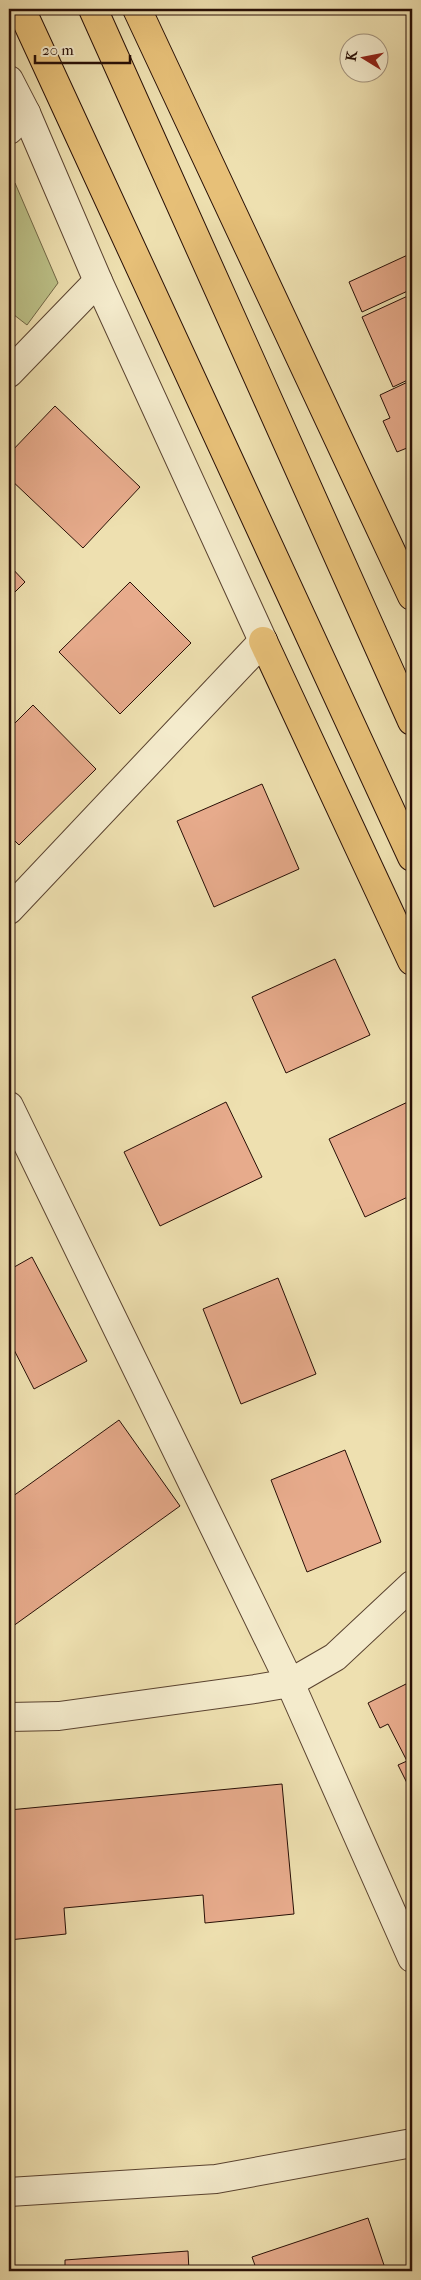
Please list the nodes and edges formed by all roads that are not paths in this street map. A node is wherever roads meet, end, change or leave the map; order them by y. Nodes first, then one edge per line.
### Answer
1 (21, 9) edge
2 (93, 9) edge
3 (137, 9) edge
4 (9, 80) edge
5 (17, 122) edge
6 (98, 280) junction
7 (9, 373) edge
8 (412, 596) edge
9 (263, 641) junction
10 (412, 721) edge
11 (412, 857) edge
12 (9, 910) edge
13 (412, 961) edge
14 (9, 1106) edge
15 (412, 1585) edge
16 (290, 1683) junction
17 (9, 1717) edge
18 (412, 1958) edge
19 (412, 2143) edge
20 (9, 2192) edge

1 - 11 main road
2 - 10 main road
3 - 8 main road
4 - 5 street
5 - 6 street
6 - 7 street
6 - 9 street
9 - 12 street
9 - 13 main road
14 - 16 street
15 - 16 street
16 - 17 street
16 - 18 street
19 - 20 street

